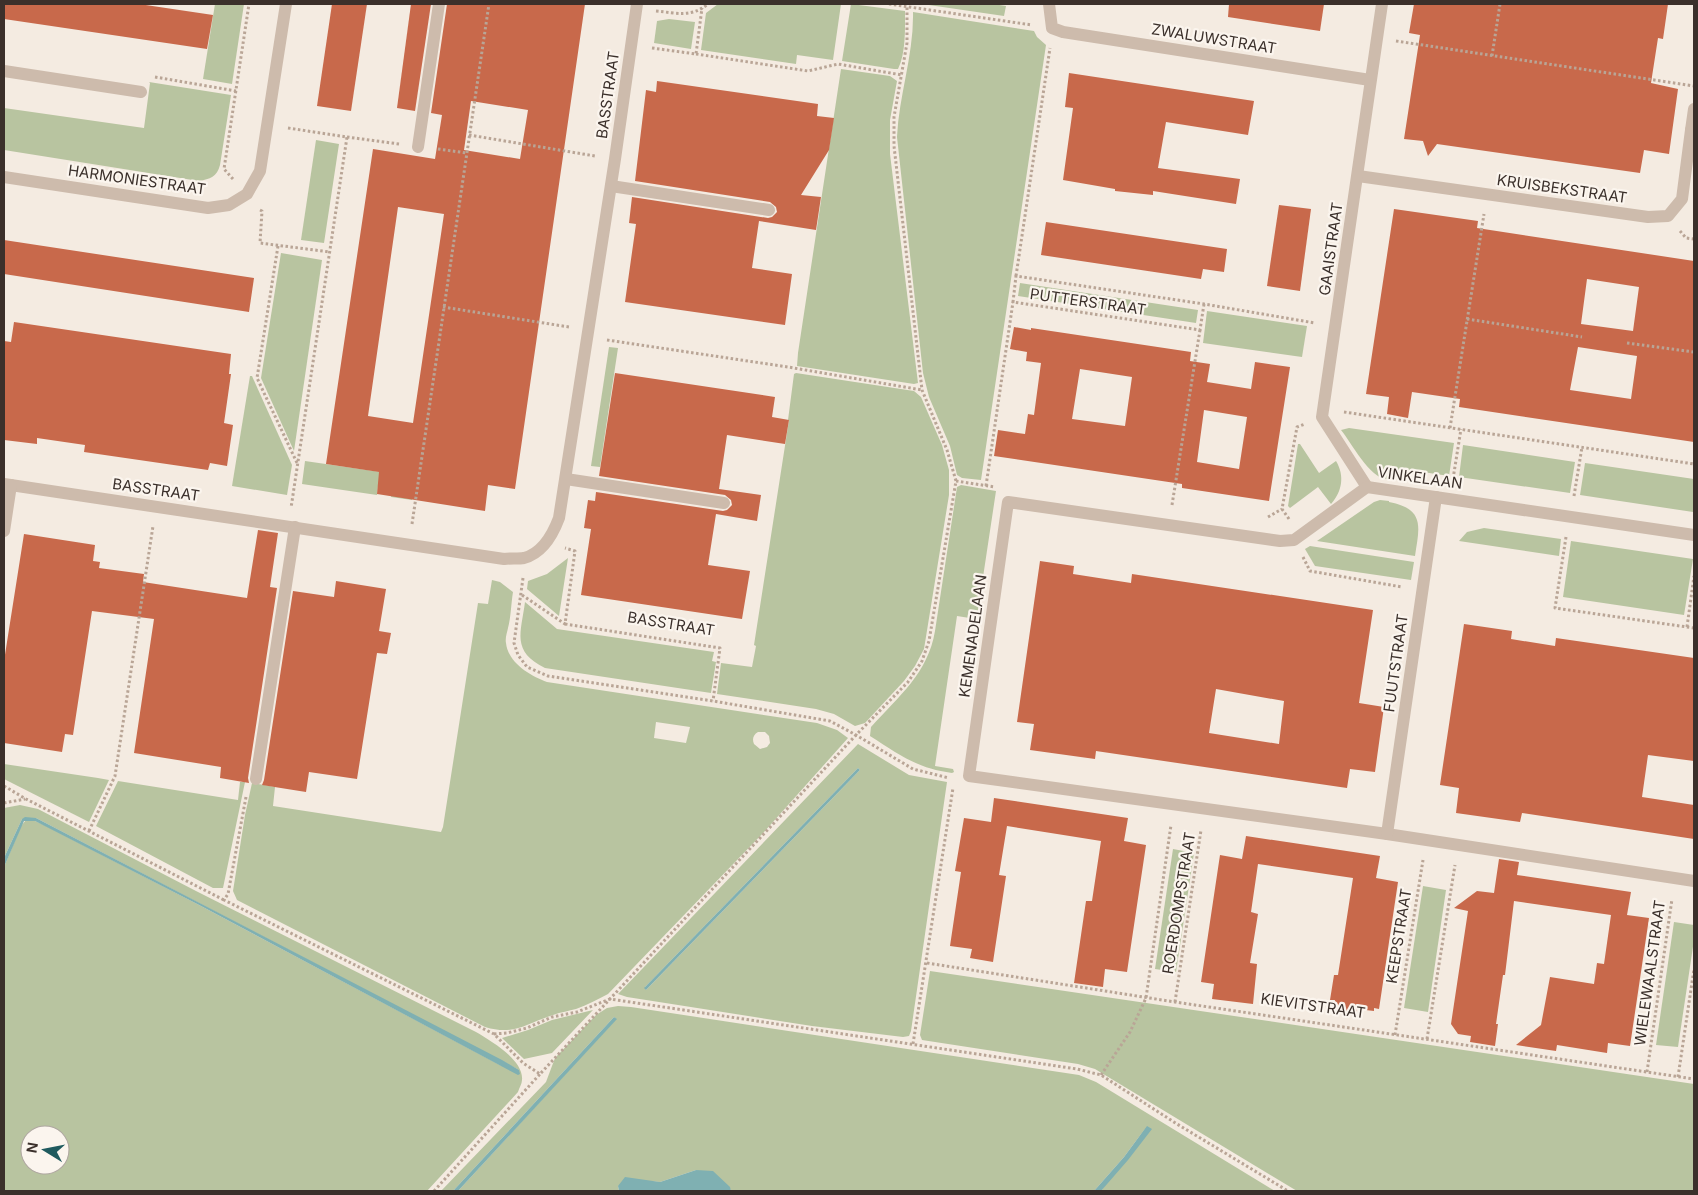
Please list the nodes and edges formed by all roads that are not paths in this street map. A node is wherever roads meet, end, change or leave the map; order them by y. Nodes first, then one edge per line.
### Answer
1 (286, 4) edge
2 (439, 4) edge
3 (1049, 4) edge
4 (1382, 4) edge
5 (637, 6) edge
6 (4, 71) edge
7 (1370, 80) junction
8 (141, 92) road end
9 (1694, 108) edge
10 (1693, 130) edge
11 (418, 147) dead end
12 (1358, 176) junction
13 (4, 177) edge
14 (611, 186) junction
15 (769, 210) dead end
16 (566, 479) junction
17 (7, 484) edge
18 (1367, 487) junction
19 (1436, 497) junction
20 (1008, 502) joint
21 (724, 503) dead end
22 (292, 526) junction
23 (4, 531) edge
24 (1694, 536) edge
25 (256, 779) road end
26 (1387, 834) junction
27 (1694, 881) edge

1 - 13 street, HARMONIESTRAAT
2 - 11 street
3 - 7 street, ZWALUWSTRAAT
4 - 7 street, GAAISTRAAT
5 - 14 street, BASSTRAAT
6 - 8 street
7 - 12 street, GAAISTRAAT
9 - 10 street
10 - 12 street, KRUISBEKSTRAAT
12 - 18 street, GAAISTRAAT
14 - 15 street
14 - 16 street, BASSTRAAT
16 - 21 street
16 - 22 street, BASSTRAAT
17 - 22 street, BASSTRAAT
17 - 23 street, BASSTRAAT
18 - 19 street, VINKELAAN
18 - 20 street, VINKELAAN
19 - 24 street, VINKELAAN
19 - 26 street, FUUTSTRAAT
20 - 26 street, KEMENADELAAN
22 - 25 street
26 - 27 street

